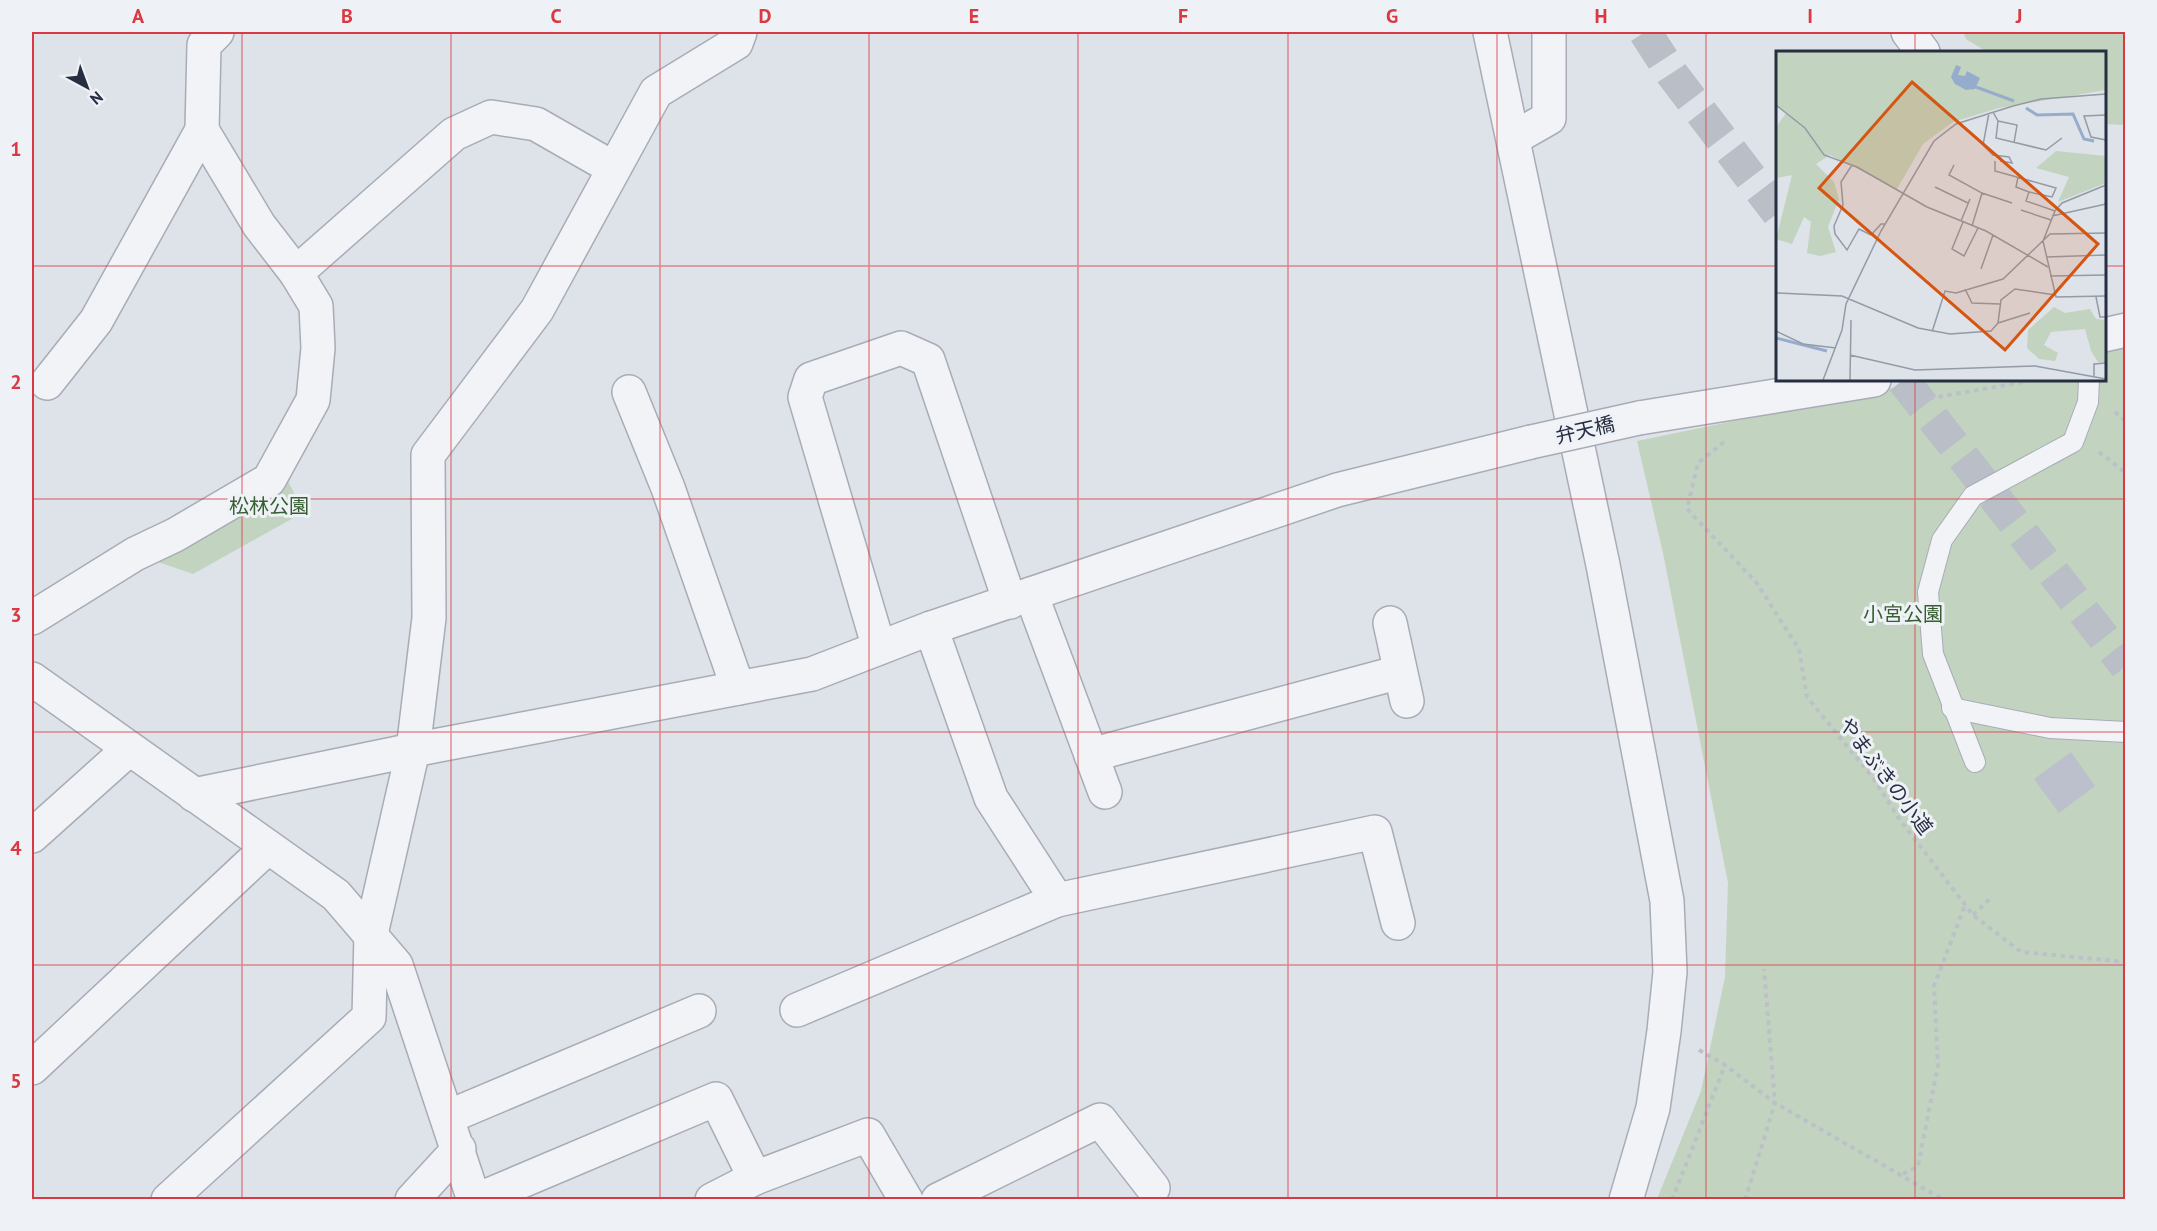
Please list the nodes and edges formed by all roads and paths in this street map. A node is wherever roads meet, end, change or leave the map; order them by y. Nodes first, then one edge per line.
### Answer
1 (217, 32) edge
2 (740, 32) edge
3 (1490, 32) edge
4 (1549, 32) edge
5 (1908, 32) edge
6 (1922, 51) edge
7 (202, 130) junction
8 (1514, 138) junction
9 (613, 168) junction
10 (296, 273) junction
11 (2126, 330) edge
12 (2106, 335) edge
13 (1868, 381) edge
14 (2089, 381) edge
15 (47, 383) dead end
16 (629, 392) dead end
17 (1729, 439) dead end
18 (1021, 598) junction
19 (32, 618) edge
20 (1390, 623) dead end
21 (931, 628) junction
22 (879, 648) junction
23 (32, 679) edge
24 (738, 688) junction
25 (1952, 708) junction
26 (2126, 732) edge
27 (129, 749) junction
28 (413, 750) junction
29 (1091, 755) junction
30 (1976, 762) dead end
31 (1105, 792) dead end
32 (194, 795) junction
33 (32, 836) edge
34 (268, 847) junction
35 (1991, 898) dead end
36 (1057, 900) junction
37 (1965, 905) junction
38 (1973, 915) junction
39 (1398, 923) dead end
40 (371, 934) junction
41 (2126, 962) edge
42 (1764, 969) dead end
43 (797, 1010) dead end
44 (699, 1011) dead end
45 (1664, 1031) junction
46 (1725, 1065) junction
47 (32, 1068) edge
48 (1775, 1103) junction
49 (448, 1117) junction
50 (459, 1149) junction
51 (1903, 1174) junction
52 (755, 1178) junction
53 (1153, 1188) dead end
54 (168, 1200) edge
55 (412, 1200) edge
56 (476, 1200) edge
57 (712, 1200) edge
58 (906, 1200) edge
59 (938, 1200) edge
60 (1626, 1200) edge
61 (1672, 1200) edge
62 (1745, 1200) edge
63 (1944, 1200) edge

1 - 7 street
2 - 9 street
3 - 8 street
4 - 8 street
5 - 6 street
7 - 10 street
7 - 15 street
8 - 45 street
9 - 10 street
9 - 28 street
10 - 19 street
11 - 12 street
13 - 18 street, 弁天橋, bridge
14 - 25 lane
16 - 24 street
17 - 37 path, やまぶきの小道
18 - 21 street, 弁天橋
18 - 22 street
18 - 29 street
20 - 29 street
21 - 22 street, 弁天橋
21 - 36 street
22 - 24 street, 弁天橋
23 - 27 street
24 - 28 street, 弁天橋
25 - 26 lane
25 - 30 lane
27 - 32 street
27 - 33 street
28 - 32 street, 弁天橋
28 - 40 street
29 - 31 street
32 - 34 street
34 - 40 street
34 - 47 street
35 - 38 path
36 - 39 street
36 - 43 street
37 - 38 path
37 - 51 path
38 - 41 path
40 - 49 street
40 - 54 street
42 - 48 path
44 - 49 street
45 - 46 path
45 - 60 street
46 - 48 path
46 - 61 path
48 - 51 path
48 - 62 path
49 - 50 street
50 - 55 street
50 - 56 street
51 - 63 path
52 - 56 street
52 - 57 street
52 - 58 street
53 - 59 street

